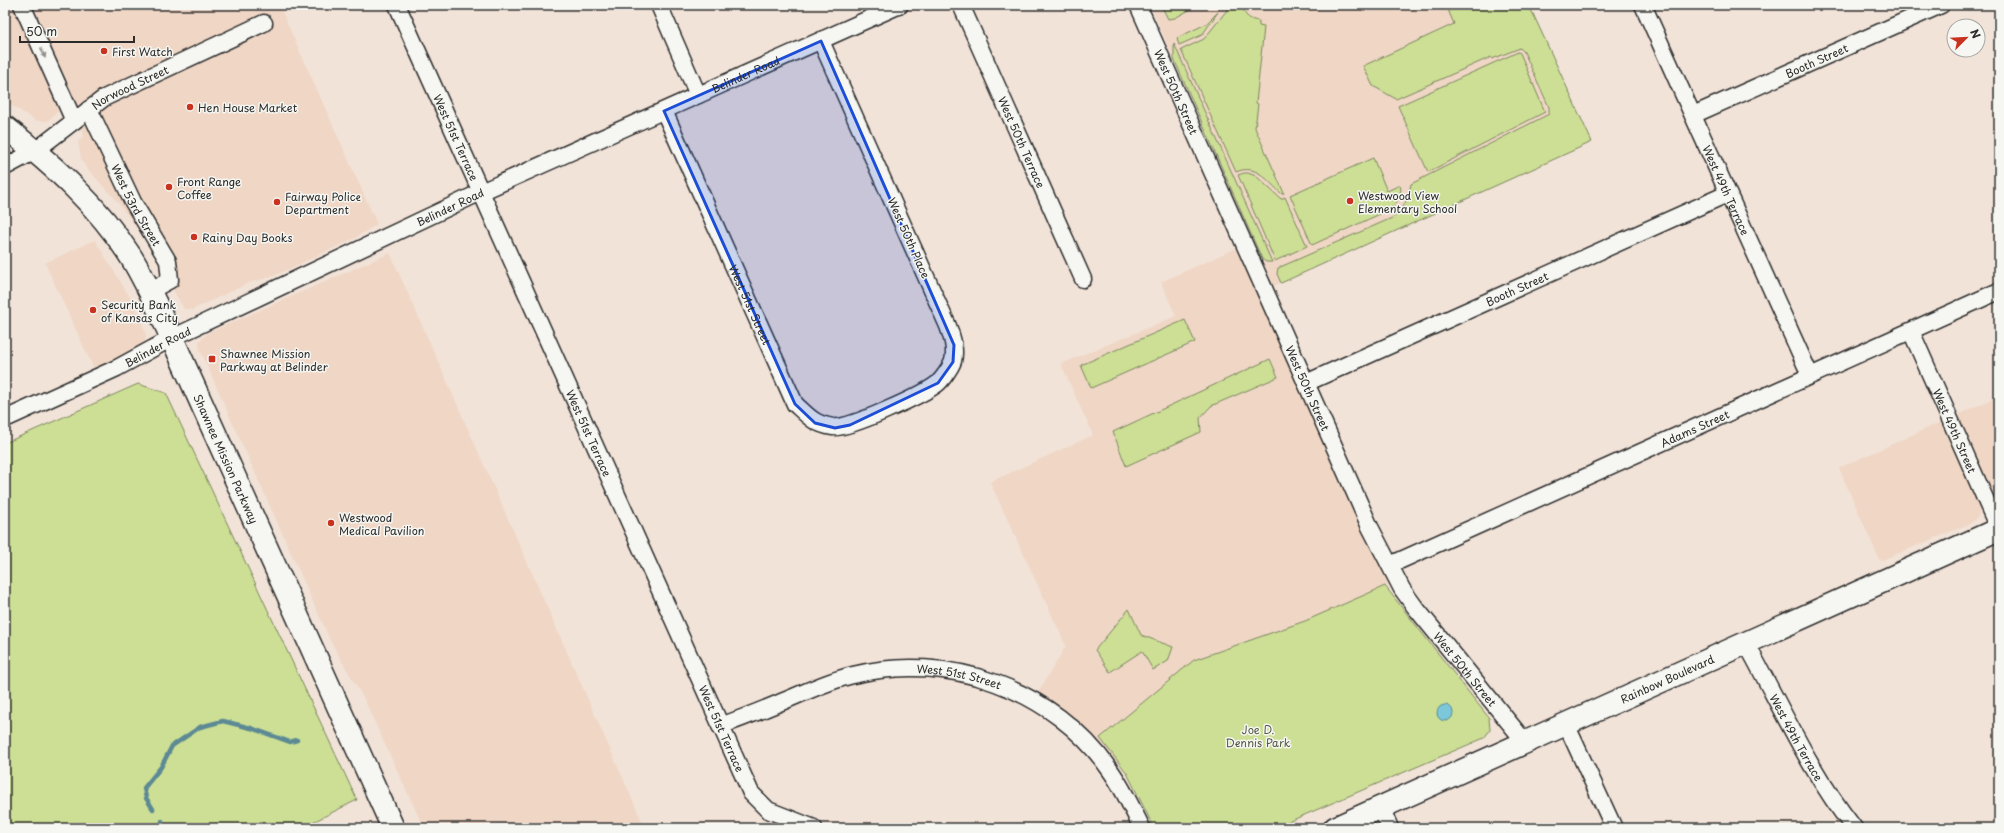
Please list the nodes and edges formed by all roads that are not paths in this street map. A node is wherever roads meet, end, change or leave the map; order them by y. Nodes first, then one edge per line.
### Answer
1 (22, 5) edge
2 (397, 5) edge
3 (659, 5) edge
4 (899, 5) edge
5 (961, 5) edge
6 (1138, 5) edge
7 (1643, 5) edge
8 (1941, 5) edge
9 (264, 23) dead end
10 (820, 41) junction
11 (698, 95) junction
12 (89, 109) junction
13 (664, 111) junction
14 (1693, 116) junction
15 (74, 121) junction
16 (5, 127) edge
17 (35, 151) junction
18 (5, 167) edge
19 (481, 192) junction
20 (1727, 194) junction
21 (1083, 279) dead end
22 (150, 291) junction
23 (1999, 292) edge
24 (1911, 331) junction
25 (172, 338) junction
26 (1810, 375) junction
27 (1306, 383) junction
28 (886, 409) joint
29 (5, 419) edge
30 (1999, 530) edge
31 (1390, 565) junction
32 (1746, 643) junction
33 (1566, 724) junction
34 (720, 726) junction
35 (1525, 742) junction
36 (1381, 807) junction
37 (393, 828) edge
38 (814, 828) edge
39 (1142, 828) edge
40 (1335, 828) edge
41 (1390, 828) edge
42 (1614, 828) edge
43 (1854, 828) edge

1 -> 15 street
2 - 19 street, West 51st Terrace
3 - 11 street
4 - 10 street, Belinder Road
5 - 21 street, West 50th Terrace
6 - 27 street, West 50th Street
7 - 14 street, West 49th Terrace
8 - 14 street, Booth Street
9 - 12 street, Norwood Street
10 - 11 street, Belinder Road
10 - 28 street, West 50th Place
11 - 13 street, Belinder Road
12 - 15 street, Norwood Street
12 - 22 street, West 53rd Street
13 - 19 street, Belinder Road
13 - 28 street, West 51st Street
14 - 20 street, West 49th Terrace
15 - 17 street, Norwood Street
16 - 17 main road, Shawnee Mission Parkway
17 - 18 street, Norwood Street
17 - 22 main road, Shawnee Mission Parkway
19 - 25 street, Belinder Road
19 - 34 street, West 51st Terrace
20 - 26 street, West 49th Terrace
20 - 27 street, Booth Street
22 - 25 main road, Shawnee Mission Parkway
23 - 24 street, Adams Street
24 - 26 street, Adams Street
24 - 30 street, West 49th Street
25 - 29 street, Belinder Road
25 - 37 main road, Shawnee Mission Parkway
26 - 31 street, Adams Street
27 - 31 street, West 50th Street
30 - 32 main road, Rainbow Boulevard
31 - 35 street, West 50th Street
32 - 33 main road, Rainbow Boulevard
32 - 43 street, West 49th Terrace
33 - 35 main road, Rainbow Boulevard
33 - 42 street
34 - 38 street, West 51st Terrace
34 - 39 street, West 51st Street
35 - 36 main road, Rainbow Boulevard
36 - 40 main road, Rainbow Boulevard
36 - 41 street

